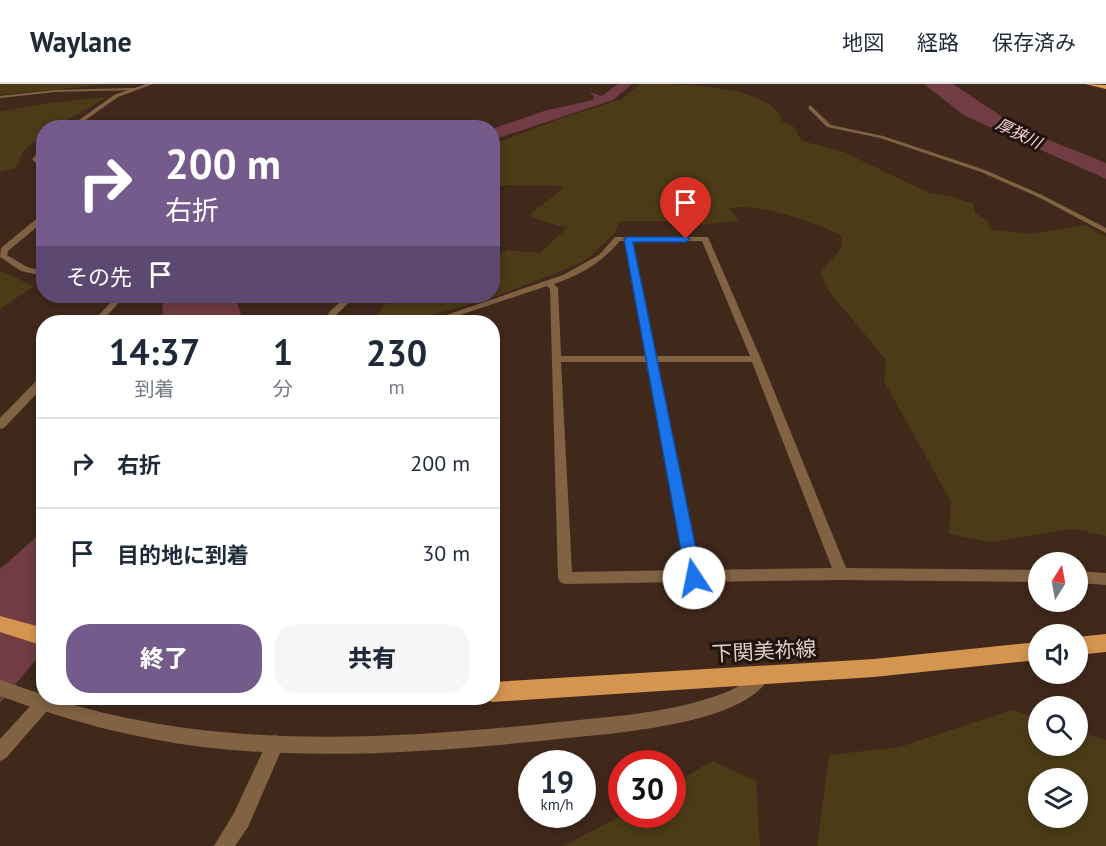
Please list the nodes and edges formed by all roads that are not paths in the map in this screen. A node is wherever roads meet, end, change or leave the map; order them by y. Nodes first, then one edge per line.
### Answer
1 (151, 84) edge
2 (1088, 84) edge
3 (1106, 87) edge
4 (133, 89) junction
5 (0, 97) edge
6 (810, 107) dead end
7 (81, 120) edge
8 (36, 224) edge
9 (1106, 231) edge
10 (628, 239) junction
11 (36, 272) edge
12 (548, 284) junction
13 (500, 300) edge
14 (114, 303) edge
15 (344, 303) edge
16 (490, 303) edge
17 (103, 315) edge
18 (332, 315) edge
19 (453, 315) edge
20 (756, 358) junction
21 (556, 359) junction
22 (653, 359) junction
23 (36, 387) edge
24 (0, 425) edge
25 (841, 574) junction
26 (1028, 576) edge
27 (694, 578) junction
28 (1088, 578) edge
29 (1106, 579) edge
30 (0, 624) edge
31 (36, 635) edge
32 (1106, 643) edge
33 (1088, 645) edge
34 (1028, 652) edge
35 (763, 675) junction
36 (0, 688) edge
37 (500, 691) edge
38 (36, 699) edge
39 (41, 705) edge
40 (56, 705) edge
41 (275, 744) junction
42 (0, 752) edge
43 (224, 846) edge

1 - 4 street
2 - 3 highway
4 - 5 street
4 - 7 street
6 - 9 street
8 - 11 street
10 - 12 street
10 - 20 street
10 - 22 street
12 - 13 street
12 - 21 street
14 - 17 street
15 - 18 street
16 - 19 street
20 - 22 street
20 - 25 street
21 - 22 street
21 - 27 street
22 - 27 street
23 - 24 street
25 - 26 street
25 - 27 street
28 - 29 street
30 - 31 main road
32 - 33 main road
34 - 35 main road, 下関美祢線
35 - 37 main road, 下関美祢線
35 - 41 street
36 - 38 street
39 - 42 street
40 - 41 street
41 - 43 street

